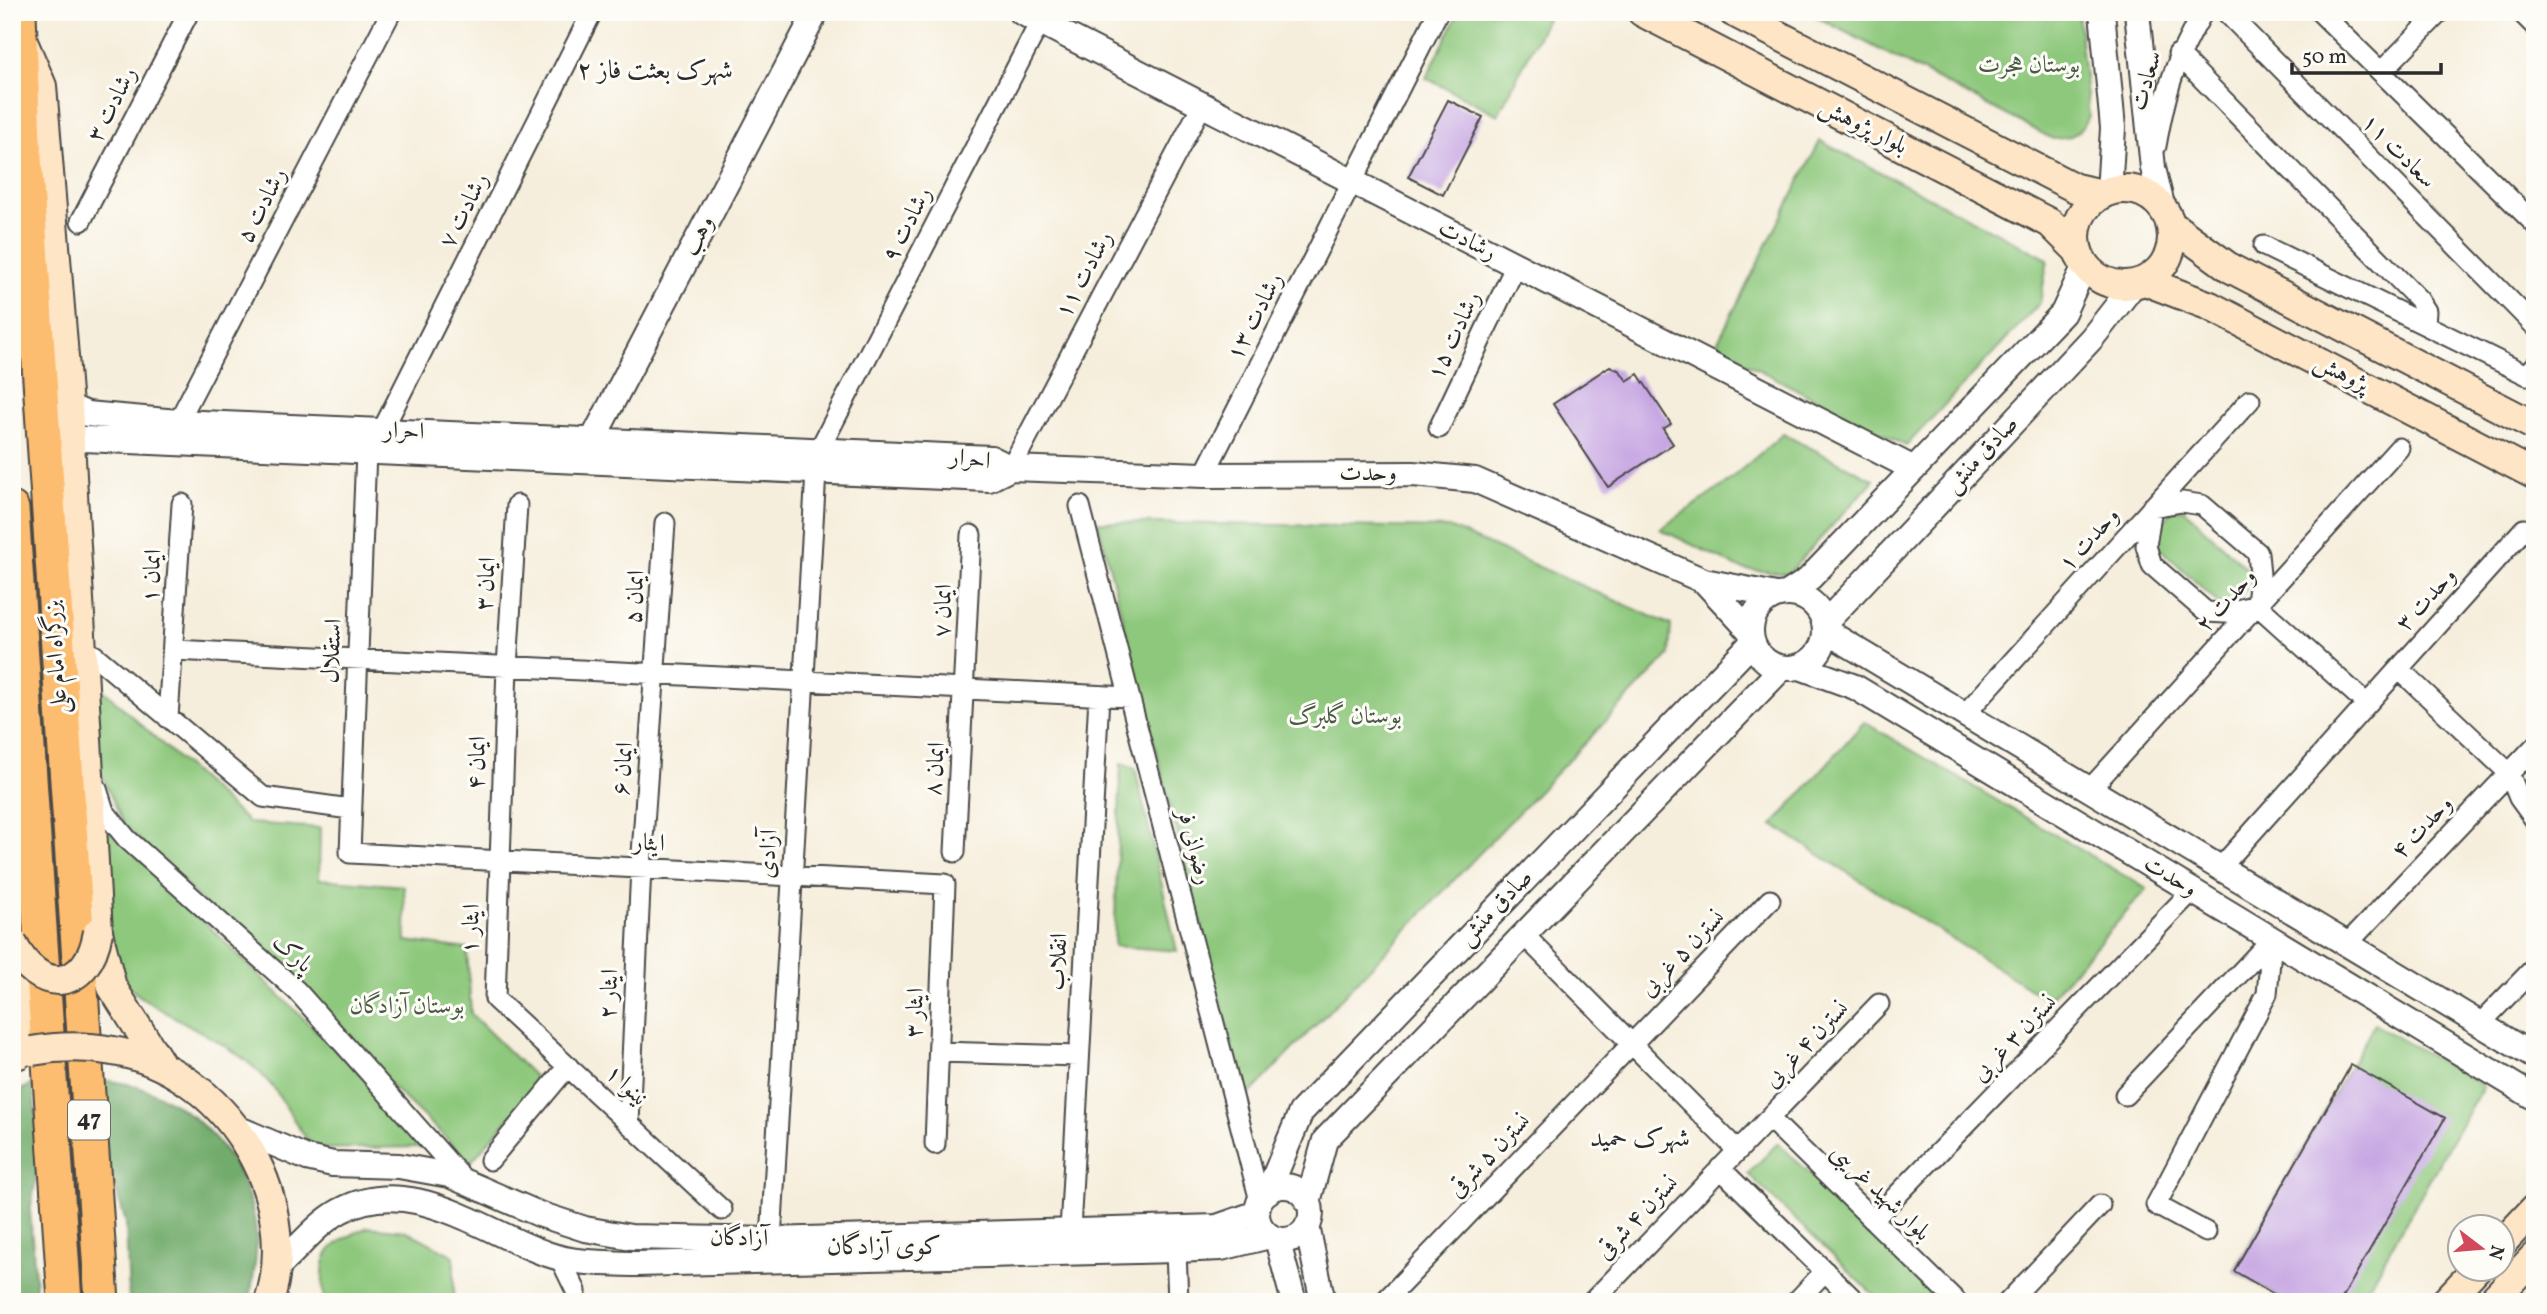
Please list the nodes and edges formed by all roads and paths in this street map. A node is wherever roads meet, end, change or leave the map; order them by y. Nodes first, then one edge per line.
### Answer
1 (189, 12) edge
2 (391, 12) edge
3 (592, 12) edge
4 (816, 12) edge
5 (1438, 12) edge
6 (1642, 12) edge
7 (1733, 12) edge
8 (2102, 12) edge
9 (2137, 12) edge
10 (2203, 12) edge
11 (2226, 12) edge
12 (2320, 12) edge
13 (2440, 12) edge
14 (2521, 12) edge
15 (1031, 17) edge
16 (19, 24) edge
17 (2535, 26) edge
18 (2178, 54) junction
19 (2381, 72) junction
20 (1202, 105) junction
21 (2153, 167) junction
22 (1351, 181) junction
23 (2106, 193) junction
24 (2166, 216) junction
25 (81, 221) dead end
26 (2535, 224) edge
27 (2264, 246) dead end
28 (2081, 258) junction
29 (1516, 265) junction
30 (2140, 282) junction
31 (2425, 325) junction
32 (2535, 326) edge
33 (2535, 366) edge
34 (2250, 400) dead end
35 (68, 406) junction
36 (178, 422) junction
37 (2535, 426) edge
38 (1439, 428) dead end
39 (382, 431) junction
40 (70, 445) junction
41 (2399, 448) dead end
42 (593, 451) junction
43 (366, 452) junction
44 (817, 461) junction
45 (1011, 468) junction
46 (1914, 469) junction
47 (1204, 475) junction
48 (2535, 475) edge
49 (181, 504) dead end
50 (517, 505) dead end
51 (1080, 506) dead end
52 (2152, 508) junction
53 (12, 509) edge
54 (665, 523) dead end
55 (2524, 529) dead end
56 (971, 535) dead end
57 (1704, 581) junction
58 (1782, 594) junction
59 (2257, 605) junction
60 (1825, 627) junction
61 (1751, 637) junction
62 (174, 650) junction
63 (94, 655) dead end
64 (358, 659) junction
65 (507, 667) junction
66 (1791, 668) junction
67 (2399, 669) junction
68 (656, 674) junction
69 (806, 681) junction
70 (965, 689) junction
71 (1099, 696) junction
72 (1129, 697) junction
73 (2367, 704) junction
74 (1965, 714) junction
75 (168, 718) junction
76 (2535, 746) edge
77 (89, 766) junction
78 (2509, 774) junction
79 (2091, 788) junction
80 (350, 809) junction
81 (2535, 820) edge
82 (955, 852) dead end
83 (350, 853) joint
84 (499, 861) junction
85 (2221, 867) junction
86 (640, 868) junction
87 (792, 876) junction
88 (945, 884) joint
89 (2192, 891) junction
90 (1770, 900) dead end
91 (98, 932) junction
92 (1523, 934) junction
93 (2272, 939) junction
94 (12, 941) edge
95 (2348, 943) junction
96 (2535, 967) edge
97 (495, 999) joint
98 (1879, 1004) dead end
99 (2480, 1024) junction
100 (1631, 1043) junction
101 (939, 1052) junction
102 (21, 1054) edge
103 (1079, 1056) junction
104 (2535, 1057) edge
105 (162, 1066) junction
106 (568, 1066) junction
107 (2125, 1095) dead end
108 (2535, 1098) edge
109 (1770, 1119) junction
110 (629, 1123) junction
111 (237, 1128) junction
112 (935, 1144) dead end
113 (1737, 1150) junction
114 (490, 1160) dead end
115 (1720, 1168) junction
116 (466, 1181) junction
117 (1262, 1202) junction
118 (2100, 1205) dead end
119 (2535, 1208) edge
120 (722, 1210) dead end
121 (1308, 1214) junction
122 (1873, 1220) junction
123 (2516, 1228) edge
124 (1070, 1231) junction
125 (2206, 1232) dead end
126 (1273, 1238) junction
127 (771, 1240) junction
128 (1176, 1250) junction
129 (2535, 1256) edge
130 (560, 1258) junction
131 (275, 1268) junction
132 (1825, 1271) junction
133 (2464, 1282) edge
134 (65, 1302) edge
135 (102, 1302) edge
136 (269, 1302) edge
137 (576, 1302) edge
138 (1178, 1302) edge
139 (1294, 1302) edge
140 (1323, 1302) edge
141 (1384, 1302) edge
142 (1592, 1302) edge
143 (1796, 1302) edge
144 (1856, 1302) edge
145 (1957, 1302) edge
146 (2008, 1302) edge
147 (2445, 1302) edge
148 (2491, 1302) edge

1 - 25 street, رشادت ۳
2 - 36 street, رشادت ۵
3 - 39 street, رشادت ۷
4 - 42 street, وهب
5 - 22 street, رشادت ۱۳
6 - 28 main road, بلوار پژوهش
7 - 23 main road, بلوار پژوهش
8 - 23 street
9 - 21 street
10 - 18 street, سعادت
11 - 32 street, سعادت ۱۱
12 - 19 street
13 - 19 street
14 - 17 street
15 - 20 street, رشادت
15 - 44 street, رشادت ۹
16 - 35 main road
16 - 135 highway, بزرگراه امام علی / 47
18 - 21 street, سعادت
18 - 31 street
19 - 26 street
20 - 22 street, رشادت
20 - 45 street, رشادت ۱۱
21 - 24 street
22 - 29 street, رشادت
22 - 47 street, رشادت ۱۳
23 - 24 main road
23 - 28 main road
24 - 30 main road
24 - 37 main road, پژوهش
27 - 31 street
28 - 30 main road
28 - 46 street, صادق منش
29 - 38 street, رشادت ۱۵
29 - 46 street, رشادت
30 - 48 main road, پژوهش
30 - 60 street, صادق منش
31 - 33 street
34 - 52 street, وحدت ۱
35 - 36 street, احرار
35 - 40 main road
36 - 39 street, احرار
39 - 42 street, احرار
40 - 43 street, احرار
40 - 77 main road
41 - 59 street, وحدت ۲
42 - 43 street, احرار
42 - 44 street, احرار
43 - 64 street, استقلال
44 - 45 street, احرار
44 - 69 street, آزادی
45 - 47 street, وحدت
46 - 58 street, صادق منش
47 - 57 street, وحدت
49 - 62 street, ایمان ۱
50 - 65 street, ایمان ۳
51 - 72 street, رضوانی فر
52 - 59 street
52 - 59 street
52 - 74 street, وحدت ۱
53 - 134 highway, بزرگراه امام علی / 47
54 - 68 street, ایمان ۵
55 - 67 street, وحدت ۳
56 - 70 street, ایمان ۷
57 - 58 street, وحدت
57 - 61 street, وحدت
58 - 60 street
58 - 61 street
59 - 73 street
59 - 79 street, وحدت ۲
60 - 66 street
60 - 74 street, وحدت
61 - 66 street
61 - 117 street, صادق منش
62 - 64 street
62 - 75 street, ایمان ۱
63 - 75 street
64 - 65 street
64 - 80 street, استقلال
65 - 68 street
65 - 84 street, ایمان ۴
66 - 89 street, وحدت
66 - 92 street, صادق منش
67 - 73 street, وحدت ۳
67 - 78 street
68 - 69 street
68 - 86 street, ایمان ۶
69 - 70 street
69 - 87 street, آزادی
70 - 71 street
70 - 82 street, ایمان ۸
71 - 72 street
71 - 103 street, انقلاب
72 - 117 street, رضوانی فر
73 - 85 street, وحدت ۳
74 - 79 street, وحدت
75 - 80 street
76 - 78 street, وحدت ۴
77 - 91 main road
77 - 116 street, پارک
78 - 81 street
78 - 95 street, وحدت ۴
79 - 85 street, وحدت
80 - 83 street, استقلال
83 - 84 street, ایثار
84 - 86 street, ایثار
84 - 97 street, ایثار ۱
85 - 95 street, وحدت
86 - 87 street, ایثار
86 - 110 street, ایثار ۲
87 - 88 street, ایثار
87 - 127 street, آزادی
88 - 101 street, ایثار ۳
89 - 93 street, وحدت
89 - 122 street, نسترن ۳ غربی
90 - 100 street, نسترن ۵ غربی
91 - 94 main road, bridge
91 - 105 main road
92 - 100 street
92 - 121 street, صادق منش
93 - 107 street
93 - 108 street, وحدت
93 - 125 street
94 - 102 main road
95 - 99 street, وحدت
96 - 99 street
97 - 106 street, نینوا ۱
98 - 109 street, نسترن ۴ غربی
99 - 104 street, وحدت
100 - 113 street
100 - 141 street, نسترن ۵ شرقی
101 - 103 street
101 - 112 street, ایثار ۳
102 - 105 main road, bridge
103 - 124 street, انقلاب
105 - 111 main road
106 - 110 street, نینوا ۱
106 - 114 street
109 - 113 street, نسترن ۴ غربی
109 - 122 street, بلوار شهید غریبی
110 - 120 street, نینوا ۱
111 - 116 street, آزادگان
111 - 131 main road
113 - 115 street, نسترن ۴ شرقی
115 - 132 street
115 - 142 street, نسترن ۴ شرقی
116 - 127 street, آزادگان
117 - 121 street
117 - 124 street, آزادگان
117 - 126 street
118 - 146 street
119 - 123 main road
121 - 126 street
121 - 140 street
122 - 145 street, بلوار شهید غریبی
124 - 127 street, آزادگان
126 - 128 street, آزادگان
126 - 139 street
128 - 130 street, آزادگان
128 - 138 street
129 - 148 main road
130 - 131 street, آزادگان
130 - 137 street
131 - 136 main road
132 - 143 street
132 - 144 street
133 - 147 main road

